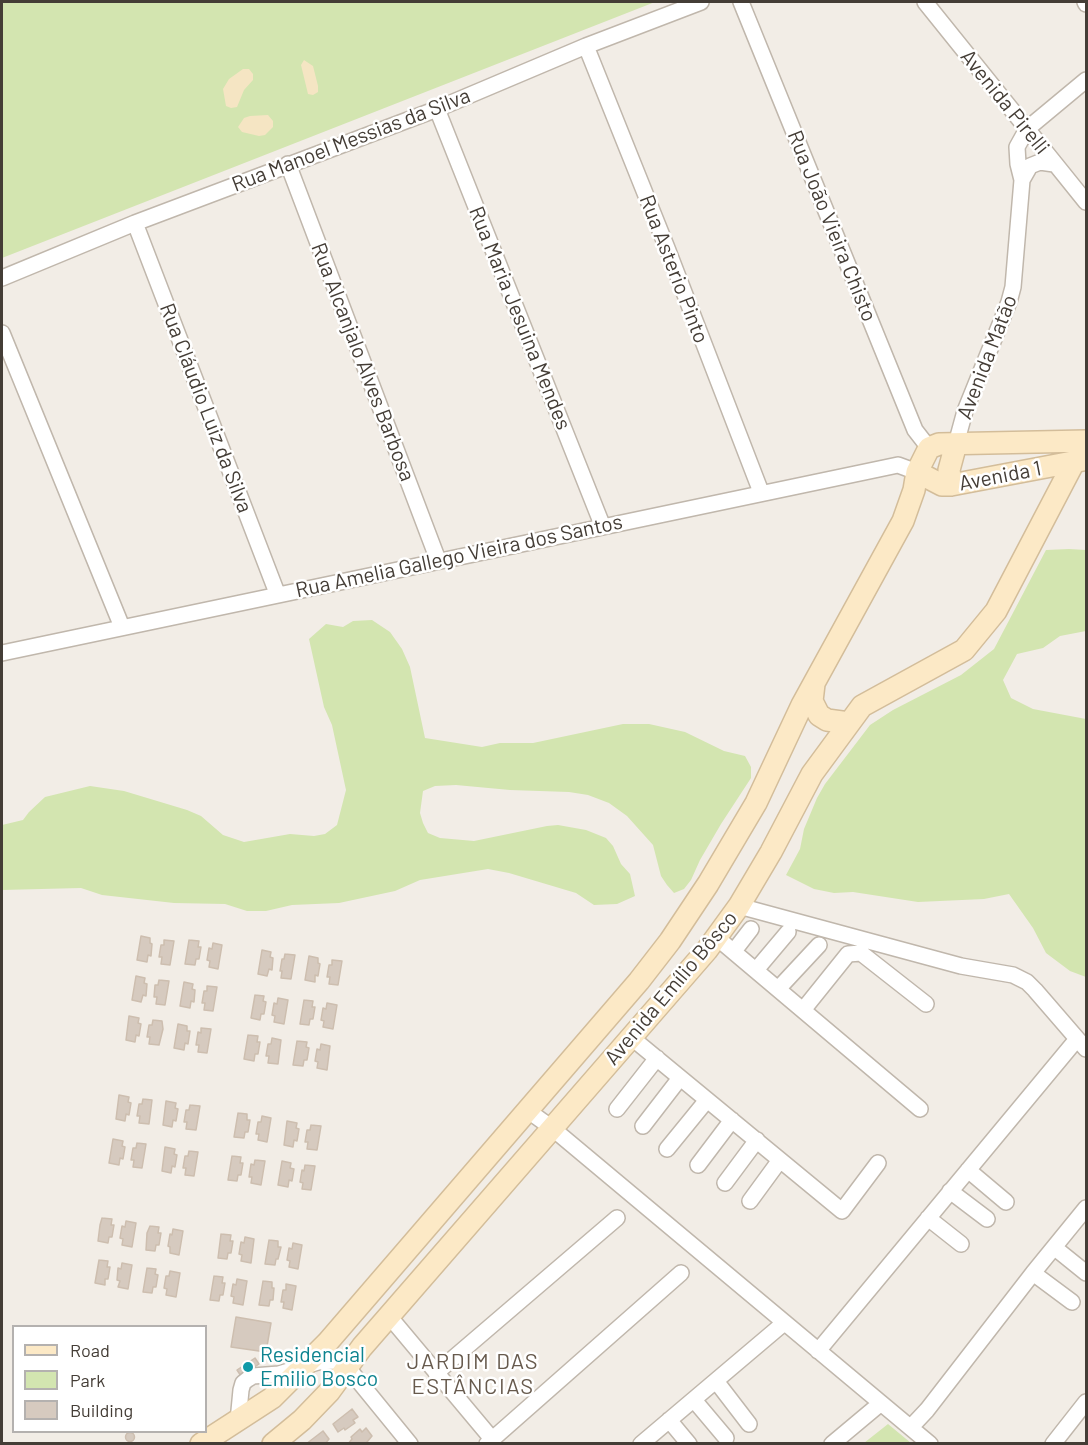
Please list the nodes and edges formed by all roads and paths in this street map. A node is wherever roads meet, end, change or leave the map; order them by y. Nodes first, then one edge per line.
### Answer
1 (701, 2) edge
2 (741, 2) edge
3 (925, 2) edge
4 (586, 46) junction
5 (1086, 80) edge
6 (437, 109) junction
7 (1027, 129) junction
8 (288, 164) junction
9 (1054, 164) junction
10 (1022, 180) junction
11 (1086, 201) edge
12 (135, 223) junction
13 (2, 278) edge
14 (2, 333) edge
15 (1086, 441) edge
16 (956, 444) junction
17 (928, 448) junction
18 (1080, 461) edge
19 (917, 472) junction
20 (951, 486) junction
21 (761, 492) junction
22 (603, 527) junction
23 (438, 560) junction
24 (278, 593) junction
25 (122, 627) junction
26 (2, 653) edge
27 (814, 683) junction
28 (849, 723) junction
29 (739, 906) junction
30 (751, 929) dead end
31 (788, 932) dead end
32 (670, 941) junction
33 (711, 944) junction
34 (819, 945) dead end
35 (734, 951) junction
36 (756, 970) junction
37 (778, 989) junction
38 (926, 1004) dead end
39 (803, 1010) junction
40 (632, 1038) junction
41 (1082, 1044) edge
42 (657, 1058) junction
43 (680, 1077) junction
44 (707, 1100) junction
45 (617, 1109) dead end
46 (920, 1109) dead end
47 (527, 1110) junction
48 (732, 1120) junction
49 (643, 1126) dead end
50 (552, 1128) junction
51 (757, 1140) junction
52 (667, 1149) dead end
53 (780, 1160) junction
54 (878, 1163) dead end
55 (698, 1165) dead end
56 (968, 1170) junction
57 (725, 1183) dead end
58 (950, 1191) junction
59 (750, 1201) dead end
60 (1006, 1202) dead end
61 (1086, 1208) edge
62 (617, 1218) dead end
63 (928, 1218) junction
64 (987, 1219) dead end
65 (961, 1244) dead end
66 (1055, 1248) junction
67 (681, 1273) dead end
68 (1033, 1273) junction
69 (1086, 1273) edge
70 (1072, 1302) dead end
71 (389, 1316) junction
72 (784, 1323) junction
73 (818, 1351) junction
74 (303, 1367) junction
75 (348, 1368) junction
76 (436, 1372) junction
77 (716, 1381) junction
78 (694, 1400) junction
79 (1086, 1402) edge
80 (881, 1403) junction
81 (669, 1420) junction
82 (238, 1421) junction
83 (749, 1424) dead end
84 (911, 1427) junction
85 (726, 1438) dead end
86 (490, 1441) edge
87 (646, 1442) edge
88 (201, 1443) edge
89 (273, 1443) edge
90 (410, 1443) edge
91 (689, 1443) edge
92 (832, 1443) edge
93 (930, 1443) edge
94 (1053, 1443) edge

1 - 4 street, Rua Manoel Messias da Silva
2 - 17 street, Rua João Vieira Chisto
3 - 7 street, Avenida Pirelli
4 - 6 street, Rua Manoel Messias da Silva
4 - 21 street, Rua Asterio Pinto
5 - 7 street
6 - 8 street, Rua Manoel Messias da Silva
6 - 22 street, Rua Maria Jesuina Mendes
7 - 9 street, Avenida Pirelli
7 - 10 street, Avenida Matão
8 - 12 street, Rua Manoel Messias da Silva
8 - 23 street, Rua Alcanjalo Alves Barbosa
9 - 10 street
9 - 11 street, Avenida Pirelli
10 - 16 street, Avenida Matão
12 - 13 street, Rua Manoel Messias da Silva
12 - 24 street, Rua Cláudio Luiz da Silva
14 - 25 street
15 - 16 main road
16 - 17 main road
16 - 20 main road
17 - 19 main road, Avenida Emílio Bôsco
18 - 20 main road, Avenida 1
18 - 28 main road, Avenida Emílio Bôsco
19 - 20 main road, Avenida 1
19 - 21 street, Rua Amelia Gallego Vieira dos Santos
19 - 27 main road, Avenida Emílio Bôsco
21 - 22 street, Rua Amelia Gallego Vieira dos Santos
22 - 23 street, Rua Amelia Gallego Vieira dos Santos
23 - 24 street, Rua Amelia Gallego Vieira dos Santos
24 - 25 street, Rua Amelia Gallego Vieira dos Santos
25 - 26 street, Rua Amelia Gallego Vieira dos Santos
27 - 28 main road
27 - 32 main road, Avenida Emílio Bôsco
28 - 29 main road, Avenida Emílio Bôsco
29 - 33 main road, Avenida Emílio Bôsco
29 - 41 street
30 - 35 street
31 - 36 street
32 - 33 main road
32 - 47 main road, Avenida Emílio Bôsco
33 - 35 street
33 - 40 main road, Avenida Emílio Bôsco
34 - 37 street
35 - 36 street
36 - 37 street
37 - 39 street
38 - 39 street
39 - 46 street
40 - 42 street
40 - 50 main road, Avenida Emílio Bôsco
41 - 56 street
42 - 43 street
42 - 45 street
43 - 44 street
43 - 49 street
44 - 48 street
44 - 52 street
47 - 50 street
47 - 74 main road, Avenida Emílio Bôsco
48 - 51 street
48 - 55 street
50 - 71 main road, Avenida Emílio Bôsco
50 - 72 street
51 - 53 street
51 - 57 street
53 - 54 street
53 - 59 street
56 - 58 street
56 - 60 street
58 - 63 street
58 - 64 street
61 - 66 street
62 - 76 street
63 - 65 street
63 - 73 street
66 - 68 street
66 - 69 street
67 - 86 street
68 - 70 street
68 - 84 street
71 - 75 main road, Avenida Emílio Bôsco
71 - 76 street
72 - 73 street
72 - 77 street
73 - 80 street
74 - 75 street
74 - 82 main road, Avenida Emílio Bôsco
74 - 82 street
75 - 89 main road, Avenida Emílio Bôsco
75 - 90 street
76 - 86 street
77 - 78 street
77 - 83 street
78 - 81 street
78 - 85 street
79 - 94 street
80 - 84 street
80 - 92 street
81 - 87 street
81 - 91 street
82 - 88 main road, Avenida Emílio Bôsco
84 - 93 street

